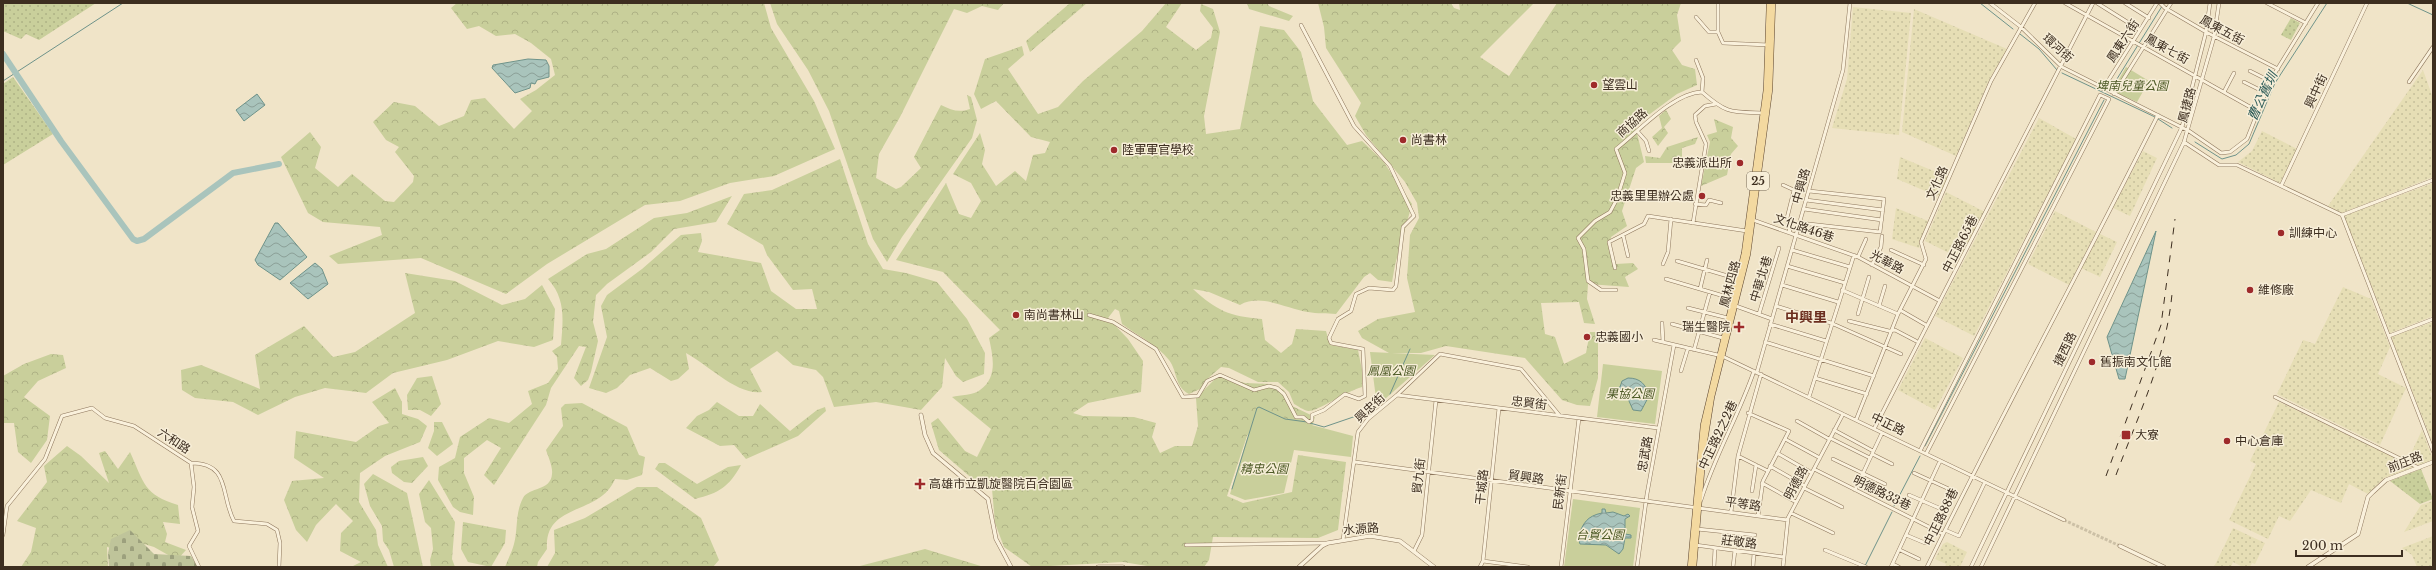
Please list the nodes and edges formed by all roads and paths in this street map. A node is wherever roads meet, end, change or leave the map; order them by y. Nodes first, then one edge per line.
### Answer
1 (1718, 3) edge
2 (1769, 3) edge
3 (1773, 3) edge
4 (1850, 3) edge
5 (1990, 3) edge
6 (2035, 3) edge
7 (2065, 3) edge
8 (2089, 3) edge
9 (2097, 3) edge
10 (2125, 3) edge
11 (2159, 3) edge
12 (2171, 3) edge
13 (2210, 3) edge
14 (2219, 3) edge
15 (2267, 3) edge
16 (2318, 3) edge
17 (2367, 3) edge
18 (2093, 4) edge
19 (2166, 9) junction
20 (2088, 15) junction
21 (1696, 17) dead end
22 (2148, 18) junction
23 (2306, 22) junction
24 (1301, 25) dead end
25 (2021, 27) junction
26 (2140, 30) junction
27 (1718, 32) junction
28 (2206, 32) junction
29 (2214, 37) junction
30 (2135, 41) junction
31 (1770, 45) junction
32 (2142, 45) junction
33 (2433, 47) edge
34 (1696, 60) dead end
35 (2062, 66) junction
36 (2278, 69) junction
37 (2250, 71) dead end
38 (2234, 73) dead end
39 (2194, 75) junction
40 (2203, 80) junction
41 (2270, 81) junction
42 (2244, 82) dead end
43 (2409, 82) dead end
44 (2103, 89) junction
45 (1702, 92) junction
46 (2224, 92) junction
47 (2266, 93) junction
48 (2114, 94) junction
49 (1716, 104) junction
50 (2259, 112) junction
51 (1765, 113) junction
52 (2157, 117) junction
53 (2185, 129) junction
54 (1638, 132) junction
55 (2176, 140) joint
56 (2184, 142) junction
57 (1650, 151) dead end
58 (2433, 180) edge
59 (1783, 185) dead end
60 (2281, 186) junction
61 (1808, 191) junction
62 (1806, 200) junction
63 (1721, 203) dead end
64 (1695, 204) junction
65 (1804, 209) junction
66 (1883, 210) junction
67 (2342, 215) junction
68 (1671, 219) junction
69 (1751, 219) junction
70 (1882, 220) junction
71 (1692, 223) junction
72 (1800, 223) junction
73 (1749, 232) junction
74 (1790, 233) junction
75 (1623, 235) junction
76 (1796, 235) junction
77 (1882, 236) dead end
78 (1866, 239) dead end
79 (1779, 248) dead end
80 (1792, 250) junction
81 (1891, 250) dead end
82 (1854, 255) junction
83 (1628, 256) dead end
84 (1858, 257) junction
85 (1707, 260) dead end
86 (1677, 262) dead end
87 (1662, 264) dead end
88 (1872, 264) junction
89 (1924, 265) junction
90 (1787, 266) junction
91 (1850, 267) junction
92 (1615, 268) dead end
93 (1705, 269) junction
94 (1869, 277) dead end
95 (1666, 279) dead end
96 (1738, 279) junction
97 (1845, 282) junction
98 (1782, 285) junction
99 (1912, 285) junction
100 (1885, 286) dead end
101 (1700, 289) junction
102 (1616, 290) dead end
103 (1842, 290) junction
104 (1710, 292) junction
105 (1735, 299) junction
106 (1862, 299) junction
107 (1940, 301) junction
108 (1838, 302) junction
109 (1733, 305) junction
110 (1776, 306) junction
111 (1879, 306) junction
112 (1688, 308) dead end
113 (1704, 312) junction
114 (1899, 312) junction
115 (1759, 314) junction
116 (1858, 314) dead end
117 (1089, 315) dead end
118 (1728, 318) junction
119 (1772, 319) junction
120 (2433, 319) edge
121 (1849, 321) dead end
122 (1662, 323) dead end
123 (1831, 323) junction
124 (1672, 324) dead end
125 (1770, 324) junction
126 (1926, 325) dead end
127 (1698, 331) junction
128 (1893, 331) junction
129 (2389, 336) junction
130 (1723, 338) junction
131 (1654, 340) dead end
132 (1826, 341) junction
133 (1916, 341) dead end
134 (1663, 342) junction
135 (1765, 342) junction
136 (1674, 345) junction
137 (1688, 348) junction
138 (1885, 348) junction
139 (1694, 350) junction
140 (1901, 354) dead end
141 (1721, 356) junction
142 (1821, 358) junction
143 (1682, 371) dead end
144 (1755, 372) junction
145 (1761, 374) junction
146 (1874, 376) junction
147 (1815, 378) junction
148 (1867, 394) junction
149 (1397, 396) junction
150 (1809, 397) junction
151 (2275, 397) dead end
152 (1436, 400) junction
153 (1499, 408) junction
154 (1748, 413) junction
155 (1843, 414) junction
156 (920, 415) dead end
157 (1560, 416) junction
158 (1579, 418) junction
159 (1856, 420) junction
160 (1797, 421) dead end
161 (1658, 428) junction
162 (1874, 429) junction
163 (1834, 430) junction
164 (1882, 433) junction
165 (1785, 439) junction
166 (1830, 439) junction
167 (1920, 451) junction
168 (2433, 451) edge
169 (1873, 453) junction
170 (1777, 454) junction
171 (1926, 454) junction
172 (1738, 456) junction
173 (1820, 458) junction
174 (1870, 458) junction
175 (1833, 459) dead end
176 (1940, 461) junction
177 (1355, 462) junction
178 (2433, 462) edge
179 (190, 463) junction
180 (1892, 464) dead end
181 (1756, 465) junction
182 (1770, 466) junction
183 (2419, 468) junction
184 (1768, 471) junction
185 (1813, 471) junction
186 (1429, 473) junction
187 (1914, 473) dead end
188 (1863, 474) junction
189 (1971, 475) junction
190 (1491, 481) junction
191 (1931, 482) junction
192 (1985, 482) junction
193 (1762, 483) junction
194 (1885, 484) dead end
195 (1804, 487) junction
196 (1855, 490) junction
197 (1949, 490) dead end
198 (1570, 492) junction
199 (1752, 492) dead end
200 (2006, 492) junction
201 (1909, 495) dead end
202 (2015, 496) junction
203 (1923, 500) junction
204 (1646, 501) junction
205 (1796, 502) junction
206 (1697, 507) junction
207 (1842, 507) dead end
208 (1939, 508) dead end
209 (1731, 512) junction
210 (1791, 513) junction
211 (1758, 516) junction
212 (1914, 519) junction
213 (1788, 520) junction
214 (2064, 520) tunnel mouth
215 (1695, 529) junction
216 (1944, 532) junction
217 (3, 534) edge
218 (1833, 534) dead end
219 (1756, 535) dead end
220 (1906, 535) junction
221 (1343, 540) junction
222 (1328, 542) junction
223 (1925, 543) dead end
224 (1186, 545) dead end
225 (1694, 545) junction
226 (2120, 546) tunnel mouth
227 (1715, 548) junction
228 (1735, 550) junction
229 (1826, 550) dead end
230 (1900, 550) junction
231 (1414, 552) junction
232 (1754, 553) junction
233 (1784, 557) junction
234 (1919, 559) dead end
235 (1483, 561) junction
236 (1892, 566) edge
237 (199, 567) edge
238 (279, 567) edge
239 (1011, 567) edge
240 (1098, 567) edge
241 (1123, 567) edge
242 (1299, 567) edge
243 (1434, 567) edge
244 (1480, 567) edge
245 (1528, 567) edge
246 (1561, 567) edge
247 (1637, 567) edge
248 (1690, 567) edge
249 (1694, 567) edge
250 (1714, 567) edge
251 (1733, 567) edge
252 (1753, 567) edge
253 (1783, 567) edge
254 (1866, 567) edge
255 (1898, 567) edge
256 (1927, 567) edge
257 (1971, 567) edge
258 (1981, 567) edge
259 (2164, 567) edge
260 (2308, 567) edge

1 - 27 street
2 - 31 main road, 鳳林四路 / 25
3 - 31 main road, 鳳林四路 / 25
4 - 61 street, 中興路
5 - 25 street, 環河街
6 - 25 street, 文化路
7 - 20 street, 鳳東七街
8 - 18 street
9 - 26 street
10 - 22 street
11 - 19 street, 鳳東五街
11 - 22 street, 鳳東六街
12 - 19 street
13 - 28 street, 鳳捷路
14 - 29 street, 鳳捷路
15 - 23 street
16 - 23 street, 環河街
17 - 60 street, 興中街
18 - 20 street, 中正路65巷
19 - 28 street, 鳳東五街
19 - 32 street
20 - 30 street, 鳳東七街
20 - 35 street, 中正路65巷
21 - 27 street
22 - 26 street, 鳳東六街
23 - 36 street, 環河街
24 - 117 street
25 - 35 street, 環河街
25 - 89 street, 文化路
26 - 30 street, 鳳東六街
27 - 31 street
28 - 29 street, 鳳東五街
28 - 39 street, 鳳捷路
29 - 36 street, 鳳東五街
29 - 40 street, 鳳捷路
30 - 32 street, 鳳東七街
30 - 44 street, 鳳東六街
31 - 51 main road, 鳳林四路 / 25
32 - 39 street, 鳳東七街
32 - 48 street
33 - 43 street
34 - 45 street
35 - 44 street, 環河街
35 - 107 street, 中正路65巷
36 - 41 street, 環河街
37 - 41 street
38 - 46 street
39 - 40 street, 鳳東七街
39 - 53 street, 鳳捷路
40 - 46 street, 鳳東七街
40 - 53 street, 鳳捷路
41 - 47 street, 環河街
42 - 47 street
44 - 48 street, 環河街
45 - 49 street
45 - 54 street, 商協路
46 - 50 street, 鳳東七街
47 - 50 street, 環河街
48 - 52 street, 環河街
49 - 51 street
49 - 64 street
50 - 53 street, 環河街
51 - 69 main road, 鳳林四路 / 25
52 - 53 street, 環河街
52 - 189 street, 中正路88巷
53 - 55 street, 鳳捷路
53 - 56 street, 鳳捷路
54 - 57 street
54 - 102 street, 商協路
55 - 200 street, 捷西路
56 - 60 street
56 - 202 street, 捷西路
58 - 67 street
59 - 74 street
60 - 67 street
61 - 62 street, 中興路
61 - 66 street
62 - 65 street, 中興路
62 - 66 street
63 - 64 street
64 - 71 street
65 - 70 street
65 - 72 street, 中興路
66 - 70 street
67 - 129 street
68 - 71 street
68 - 75 street
68 - 87 street
69 - 73 main road, 鳳林四路 / 25
69 - 74 street, 文化路46巷
70 - 72 street
71 - 73 street
72 - 76 street, 中興路
73 - 96 main road, 鳳林四路 / 25
73 - 105 main road, 鳳林四路 / 25
74 - 76 street, 文化路46巷
75 - 83 street
75 - 92 street
76 - 80 street, 中興路
76 - 82 street, 文化路46巷
77 - 88 street
78 - 84 street
79 - 115 street, 中華北巷
80 - 90 street, 中興路
80 - 91 street
81 - 89 street
82 - 84 street, 光華路
82 - 91 street
84 - 88 street, 光華路
85 - 93 street
86 - 93 street
88 - 99 street, 光華路
89 - 99 street
90 - 97 street
90 - 98 street, 中興路
91 - 97 street
93 - 96 street
93 - 101 street
94 - 106 street
95 - 101 street
96 - 105 main road, 鳳林四路 / 25
97 - 103 street
98 - 108 street
98 - 110 street, 中興路
99 - 107 street, 光華路
99 - 114 street
100 - 111 street
101 - 104 street
103 - 106 street
103 - 108 street
104 - 105 street
104 - 113 street
105 - 109 main road, 鳳林四路 / 25
106 - 111 street
106 - 116 street
107 - 162 street, 中正路65巷
108 - 123 street
109 - 115 street
109 - 118 main road, 鳳林四路 / 25
109 - 141 main road, 鳳林四路 / 25
110 - 119 street, 中興路
110 - 123 street
111 - 114 street
112 - 113 street
113 - 118 street
113 - 127 street
114 - 126 street
114 - 128 street
115 - 119 street
118 - 130 main road, 鳳林四路 / 25
119 - 125 street, 中興路
120 - 129 street
121 - 128 street
122 - 134 street
123 - 132 street
123 - 138 street
124 - 127 street
125 - 132 street
125 - 135 street, 中興路
127 - 130 street
127 - 139 street
128 - 133 street
128 - 138 street
129 - 168 street
130 - 141 main road, 鳳林四路 / 25
131 - 134 street, 中正路
132 - 142 street
134 - 136 street, 中正路
135 - 142 street
135 - 144 street, 中興路
136 - 137 street, 中正路
136 - 161 street, 忠武路
137 - 139 street, 中正路
137 - 143 street
138 - 140 street
138 - 146 street
139 - 141 street, 中正路
141 - 144 street, 中正路
141 - 206 main road, 鳳林四路 / 25
142 - 146 street
142 - 147 street
144 - 145 street, 中正路
144 - 206 street, 中正路2之2巷
145 - 150 street, 中正路
145 - 154 street
146 - 148 street
147 - 148 street
147 - 150 street
148 - 159 street
149 - 152 street, 忠貿街
149 - 157 street, 興忠街
149 - 177 street, 興忠街
150 - 155 street, 中正路
151 - 183 street
152 - 153 street, 忠貿街
152 - 186 street, 貿九街
153 - 157 street, 忠貿街
153 - 190 street, 干城路
154 - 165 street
154 - 172 street
155 - 159 street, 中正路
155 - 163 street, 明德路
156 - 239 street
157 - 158 street, 忠貿街
158 - 161 street, 忠貿街
158 - 198 street, 民新街
159 - 162 street, 中正路
160 - 166 street
161 - 204 street, 忠武路
162 - 164 street, 中正路
163 - 166 street, 明德路
163 - 169 street
164 - 167 street, 中正路
164 - 169 street
165 - 170 street
165 - 173 street
166 - 173 street, 明德路
166 - 174 street
167 - 171 street, 中正路
167 - 171 street
169 - 174 street
169 - 180 street
170 - 182 street
170 - 185 street, 明德路33巷
171 - 176 street, 中正路
172 - 181 street
172 - 209 street
173 - 185 street, 明德路
174 - 188 street
175 - 188 street
176 - 189 street, 中正路
176 - 191 street
177 - 186 street, 貿興路
177 - 221 street, 興忠街
178 - 183 street, 前庄路
179 - 217 street, 六和路
179 - 237 street, 六和路
179 - 238 street
181 - 184 street
181 - 199 street
182 - 184 street
182 - 195 street
183 - 260 street, 前庄路
184 - 193 street
185 - 195 street, 明德路
185 - 196 street, 明德路33巷
186 - 190 street, 貿興路
186 - 231 street, 貿九街
187 - 191 street
188 - 194 street
188 - 196 street
189 - 192 street, 中正路
189 - 216 street, 中正路88巷
190 - 198 street, 貿興路
190 - 235 street, 干城路
191 - 197 street
191 - 203 street
192 - 200 street, 中正路
192 - 216 street
193 - 205 street
193 - 211 street
195 - 205 street, 明德路
195 - 207 street
196 - 212 street, 明德路33巷
198 - 204 street, 貿興路
198 - 246 street, 民新街
200 - 202 street, 中正路
200 - 257 street, 捷西路
201 - 203 street
202 - 214 street
202 - 258 street, 捷西路
203 - 208 street
203 - 212 street
204 - 206 street, 貿興路
204 - 247 street, 忠武路
205 - 210 street, 明德路
206 - 209 street, 平等路
206 - 215 main road, 鳳林四路 / 25
209 - 211 street, 平等路
210 - 213 street, 明德路
210 - 218 street
211 - 213 street, 平等路
212 - 216 street, 明德路33巷
212 - 220 street
213 - 233 street, 明德路
215 - 219 street
215 - 225 main road, 鳳林四路 / 25
216 - 256 street, 中正路88巷
220 - 223 street
220 - 230 street
221 - 222 street, 水源路
221 - 231 street, 水源路
222 - 224 street
222 - 242 street
225 - 227 street, 莊敬路
225 - 248 main road, 鳳林四路 / 25
225 - 249 main road, 鳳林四路 / 25
226 - 259 street
227 - 228 street, 莊敬路
227 - 250 street
228 - 232 street, 莊敬路
228 - 251 street
229 - 254 street
230 - 234 street
230 - 236 street
231 - 243 street, 水源路
232 - 233 street, 莊敬路
232 - 252 street
233 - 253 street, 明德路
235 - 244 street, 干城路
235 - 245 street
236 - 255 street
240 - 241 street

